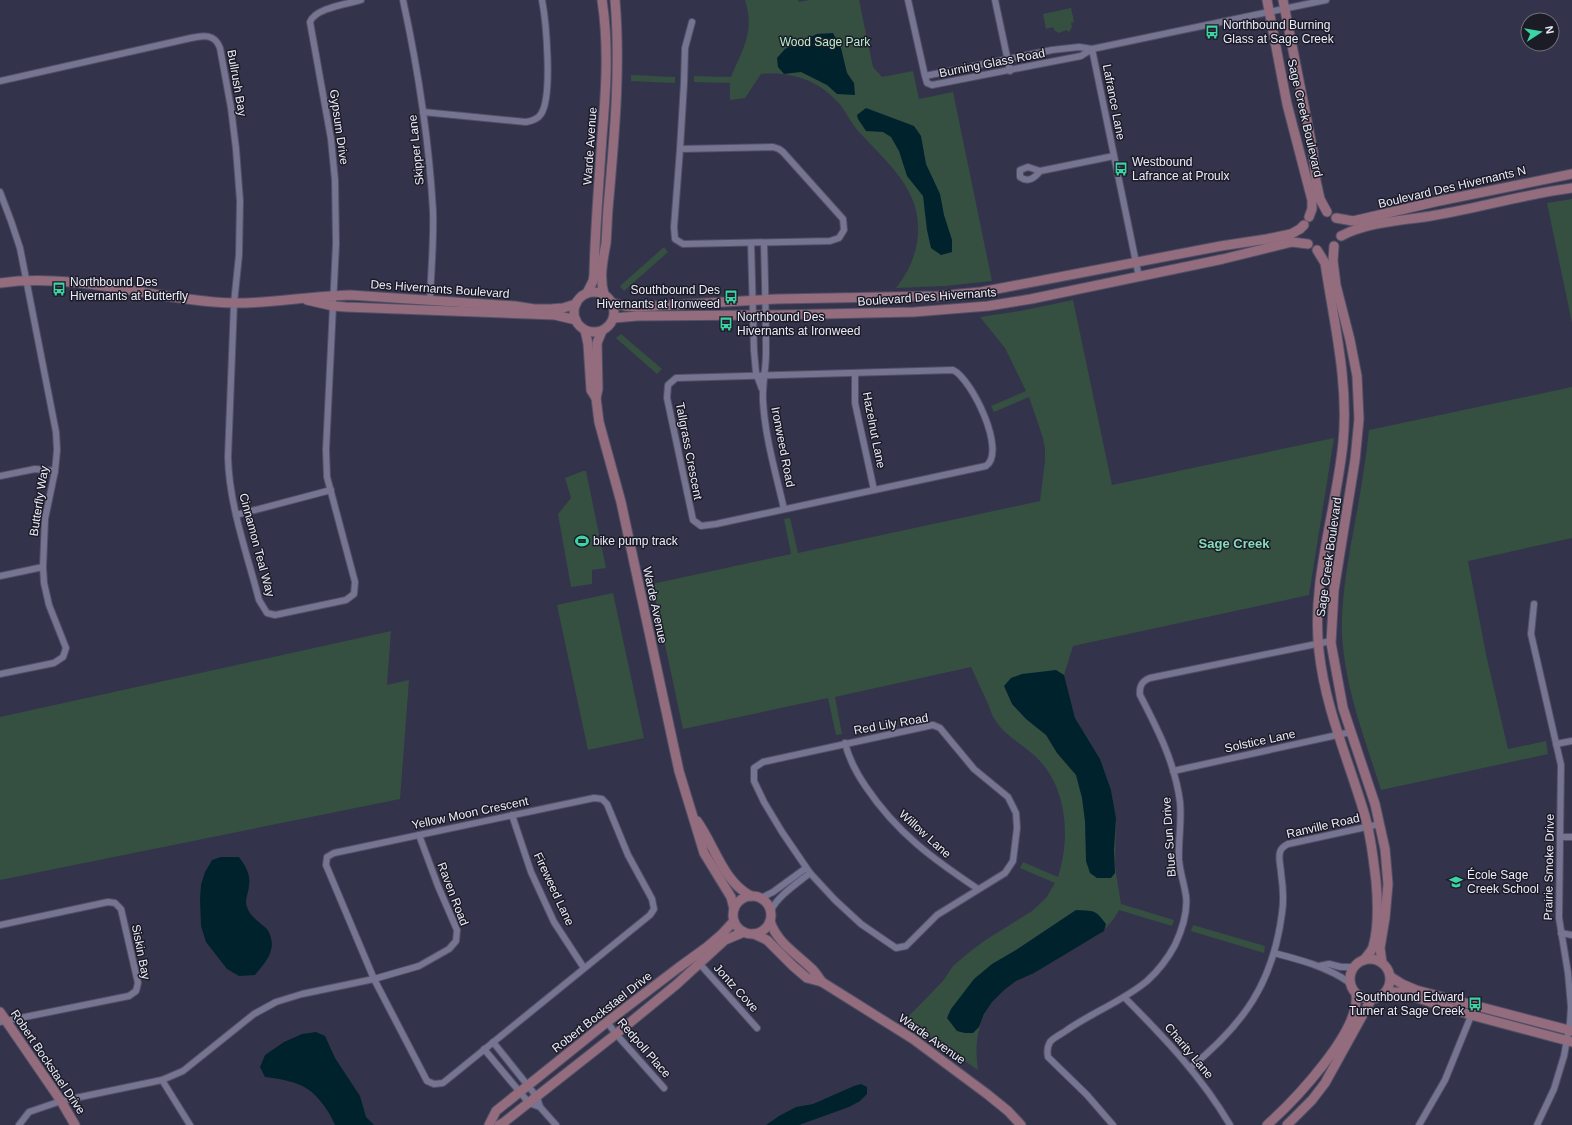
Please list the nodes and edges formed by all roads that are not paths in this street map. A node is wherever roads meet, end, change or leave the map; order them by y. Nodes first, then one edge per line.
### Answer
1 (361, 0) edge
2 (403, 0) edge
3 (542, 0) edge
4 (602, 0) edge
5 (614, 0) edge
6 (908, 0) edge
7 (995, 0) edge
8 (1267, 0) edge
9 (1326, 0) edge
10 (1284, 5) edge
11 (1269, 12) junction
12 (692, 22) dead end
13 (1092, 49) junction
14 (1008, 59) junction
15 (1010, 71) junction
16 (925, 76) junction
17 (0, 81) edge
18 (423, 112) junction
19 (680, 149) junction
20 (1114, 156) junction
21 (1040, 171) dead end
22 (1572, 174) edge
23 (1572, 188) edge
24 (0, 192) edge
25 (1327, 212) junction
26 (1336, 218) junction
27 (1306, 221) junction
28 (1341, 236) junction
29 (751, 243) junction
30 (764, 243) junction
31 (1308, 244) junction
32 (1334, 246) junction
33 (1317, 250) junction
34 (1136, 263) junction
35 (1138, 277) junction
36 (26, 281) junction
37 (0, 283) edge
38 (587, 293) junction
39 (604, 294) junction
40 (334, 295) junction
41 (301, 299) junction
42 (430, 300) junction
43 (766, 300) junction
44 (753, 301) junction
45 (234, 303) junction
46 (612, 303) junction
47 (576, 304) junction
48 (333, 306) junction
49 (766, 315) junction
50 (753, 316) junction
51 (614, 318) junction
52 (576, 320) junction
53 (585, 330) junction
54 (602, 331) junction
55 (855, 373) junction
56 (757, 375) junction
57 (765, 375) junction
58 (762, 388) junction
59 (596, 398) junction
60 (55, 471) junction
61 (0, 476) edge
62 (331, 490) junction
63 (874, 490) junction
64 (784, 510) junction
65 (236, 515) junction
66 (43, 566) junction
67 (0, 576) edge
68 (1534, 604) dead end
69 (1332, 641) junction
70 (1318, 643) junction
71 (0, 674) edge
72 (1351, 732) junction
73 (1338, 735) junction
74 (1572, 741) edge
75 (845, 744) junction
76 (1556, 744) junction
77 (1173, 771) junction
78 (512, 815) junction
79 (693, 816) junction
80 (1380, 824) junction
81 (1367, 826) junction
82 (419, 835) junction
83 (1560, 837) junction
84 (1572, 837) edge
85 (808, 870) junction
86 (978, 889) junction
87 (751, 896) junction
88 (761, 898) junction
89 (734, 909) junction
90 (771, 911) junction
91 (734, 921) junction
92 (770, 921) junction
93 (0, 925) edge
94 (744, 932) junction
95 (1561, 933) junction
96 (754, 934) junction
97 (1572, 935) edge
98 (1274, 953) junction
99 (1364, 960) junction
100 (699, 963) junction
101 (1382, 963) junction
102 (1319, 966) junction
103 (1354, 967) junction
104 (584, 968) junction
105 (1391, 977) junction
106 (374, 978) junction
107 (822, 982) junction
108 (1350, 984) junction
109 (1386, 992) junction
110 (1356, 994) junction
111 (1124, 997) junction
112 (1370, 1000) junction
113 (0, 1012) edge
114 (1472, 1013) junction
115 (3, 1022) edge
116 (607, 1022) junction
117 (757, 1028) dead end
118 (616, 1034) junction
119 (1569, 1037) edge
120 (492, 1042) junction
121 (484, 1049) junction
122 (1190, 1068) junction
123 (162, 1080) junction
124 (528, 1086) junction
125 (664, 1088) dead end
126 (519, 1093) junction
127 (537, 1097) junction
128 (61, 1101) junction
129 (529, 1103) junction
130 (540, 1107) junction
131 (19, 1125) edge
132 (75, 1125) edge
133 (190, 1125) edge
134 (489, 1125) edge
135 (499, 1125) edge
136 (556, 1125) edge
137 (1021, 1125) edge
138 (1114, 1125) edge
139 (1230, 1125) edge
140 (1267, 1125) edge
141 (1287, 1125) edge
142 (1419, 1125) edge
143 (1537, 1125) edge

1 - 40 street, Gypsum Drive
2 - 18 street, Skipper Lane
3 - 18 street
4 - 38 street, Warde Avenue
5 - 39 street, Warde Avenue
6 - 16 street
7 - 14 street
8 - 11 street, Sage Creek Boulevard
9 - 10 street, Burning Glass Road
10 - 11 street, Burning Glass Road
10 - 25 street, Sage Creek Boulevard
11 - 13 street, Burning Glass Road
11 - 27 street, Sage Creek Boulevard
12 - 19 street
13 - 14 street, Burning Glass Road
13 - 15 street, Burning Glass Road
13 - 20 street, Lafrance Lane
14 - 15 street
14 - 16 street, Burning Glass Road
15 - 16 street, Burning Glass Road
17 - 45 street, Bullrush Bay
18 - 42 street, Skipper Lane
19 - 29 street
19 - 30 street
20 - 21 street
20 - 34 street, Lafrance Lane
22 - 26 street, Boulevard Des Hivernants N
23 - 28 street, Boulevard Des Hivernants N
24 - 36 street
25 - 26 street
25 - 27 street
26 - 28 street
27 - 31 street
27 - 34 street, Boulevard Des Hivernants
28 - 32 street
29 - 30 street
29 - 44 street, Ironweed Road
30 - 43 street, Ironweed Road
31 - 33 street
31 - 35 street, Boulevard Des Hivernants
32 - 33 street
32 - 69 street, Sage Creek Boulevard
33 - 70 street, Sage Creek Boulevard
34 - 35 street, Lafrance Lane
34 - 43 street, Boulevard Des Hivernants
35 - 49 street, Boulevard Des Hivernants
36 - 37 street, Des Hivernants Boulevard
36 - 45 street, Des Hivernants Boulevard
36 - 60 street, Butterfly Way
38 - 39 street
38 - 47 street
39 - 46 street
40 - 41 street, Des Hivernants Boulevard
40 - 42 street, Des Hivernants Boulevard
40 - 48 street, Cinnamon Teal Way
41 - 45 street, Des Hivernants Boulevard
41 - 48 street, Des Hivernants Boulevard
42 - 47 street, Des Hivernants Boulevard
43 - 44 street, Boulevard Des Hivernants
43 - 49 street, Ironweed Road
44 - 46 street, Boulevard Des Hivernants
44 - 50 street, Ironweed Road
45 - 65 street, Cinnamon Teal Way
46 - 51 street
47 - 52 street
48 - 52 street, Des Hivernants Boulevard
48 - 62 street, Cinnamon Teal Way
49 - 50 street, Boulevard Des Hivernants
49 - 57 street, Ironweed Road
50 - 51 street, Boulevard Des Hivernants
50 - 56 street, Ironweed Road
51 - 54 street
52 - 53 street
53 - 54 street
53 - 59 street, Warde Avenue
54 - 59 street, Warde Avenue
55 - 57 street, Tallgrass Crescent
55 - 63 street, Hazelnut Lane
55 - 63 street, Tallgrass Crescent
56 - 57 street, Tallgrass Crescent
56 - 58 street, Ironweed Road
56 - 64 street, Tallgrass Crescent
57 - 58 street, Ironweed Road
58 - 64 street, Ironweed Road
59 - 79 street, Warde Avenue
60 - 61 street
60 - 66 street, Butterfly Way
62 - 65 street
62 - 65 street, Cinnamon Teal Way
63 - 64 street, Tallgrass Crescent
66 - 67 street
66 - 71 street, Butterfly Way
68 - 76 street, Prairie Smoke Drive
69 - 70 street, Blue Sun Drive
69 - 72 street, Sage Creek Boulevard
70 - 73 street, Sage Creek Boulevard
70 - 77 street, Blue Sun Drive
72 - 73 street, Solstice Lane
72 - 80 street, Sage Creek Boulevard
73 - 77 street, Solstice Lane
73 - 81 street, Sage Creek Boulevard
74 - 76 street
75 - 85 street, Red Lily Road
75 - 86 street, Willow Lane
75 - 86 street, Red Lily Road
76 - 83 street, Prairie Smoke Drive
77 - 111 street, Blue Sun Drive
78 - 82 street, Yellow Moon Crescent
78 - 104 street, Fireweed Lane
78 - 104 street, Yellow Moon Crescent
79 - 87 street, Warde Avenue
79 - 89 street, Warde Avenue
80 - 81 street, Ranville Road
80 - 101 street, Sage Creek Boulevard
81 - 98 street, Ranville Road
81 - 99 street, Sage Creek Boulevard
82 - 106 street, Raven Road
82 - 106 street, Yellow Moon Crescent
83 - 84 street
83 - 95 street, Prairie Smoke Drive
85 - 86 street, Red Lily Road
85 - 88 street
85 - 90 street
87 - 88 street
87 - 89 street
88 - 90 street
89 - 91 street
90 - 92 street
91 - 94 street
91 - 116 street, Robert Bockstael Drive
92 - 96 street
92 - 107 street, Warde Avenue
93 - 115 street, Siskin Bay
94 - 96 street
94 - 100 street, Robert Bockstael Drive
95 - 97 street
95 - 119 street, Prairie Smoke Drive
96 - 107 street, Warde Avenue
98 - 102 street
98 - 122 street, Ranville Road
99 - 101 street
99 - 103 street
100 - 117 street, Jontz Cove
100 - 118 street, Robert Bockstael Drive
101 - 105 street
102 - 103 street
102 - 108 street
103 - 108 street
104 - 120 street, Yellow Moon Crescent
105 - 109 street
105 - 119 street
106 - 121 street, Yellow Moon Crescent
106 - 123 street
107 - 137 street, Warde Avenue
108 - 110 street
109 - 112 street
109 - 114 street
110 - 112 street
110 - 140 street
111 - 122 street, Charity Lane
111 - 138 street, Blue Sun Drive
112 - 141 street
113 - 115 street, Robert Bockstael Drive
114 - 119 street
114 - 142 street
115 - 128 street, Robert Bockstael Drive
116 - 118 street, Redpoll Place
116 - 124 street, Robert Bockstael Drive
118 - 125 street, Redpoll Place
118 - 127 street, Robert Bockstael Drive
119 - 143 street, Prairie Smoke Drive
120 - 121 street, Yellow Moon Crescent
120 - 124 street
121 - 126 street
122 - 139 street, Charity Lane
123 - 128 street
123 - 133 street
124 - 126 street, Robert Bockstael Drive
124 - 127 street
126 - 129 street
126 - 134 street, Robert Bockstael Drive
127 - 129 street, Robert Bockstael Drive
127 - 130 street
128 - 131 street
128 - 132 street, Robert Bockstael Drive
129 - 130 street
129 - 135 street, Robert Bockstael Drive
130 - 136 street

